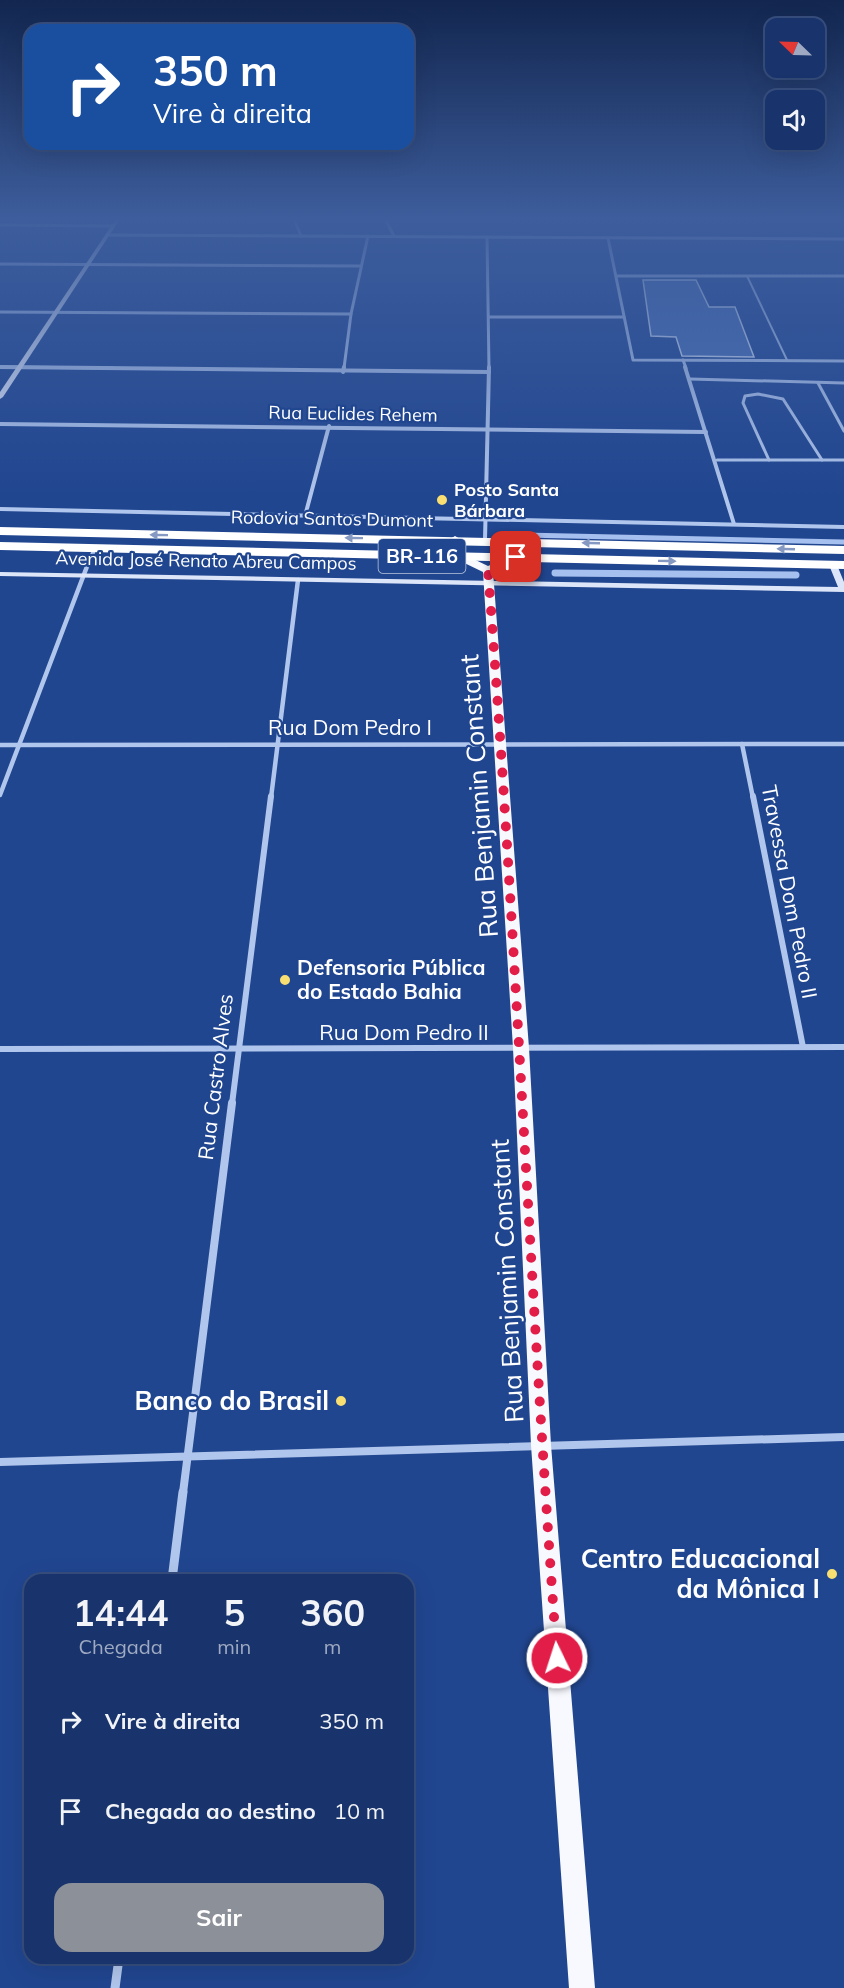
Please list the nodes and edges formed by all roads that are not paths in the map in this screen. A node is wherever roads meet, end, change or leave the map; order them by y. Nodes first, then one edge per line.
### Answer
1 (0, 312) edge
2 (58, 312) junction
3 (489, 312) edge
4 (623, 312) edge
5 (764, 312) edge
6 (351, 314) joint
7 (489, 317) junction
8 (624, 317) junction
9 (683, 360) junction
10 (787, 360) junction
11 (844, 361) edge
12 (0, 367) edge
13 (21, 368) junction
14 (343, 372) junction
15 (489, 372) junction
16 (690, 379) junction
17 (818, 382) junction
18 (844, 383) edge
19 (0, 397) edge
20 (0, 424) edge
21 (329, 426) junction
22 (487, 429) junction
23 (844, 431) edge
24 (706, 432) junction
25 (717, 460) junction
26 (769, 460) junction
27 (822, 460) junction
28 (844, 460) edge
29 (0, 509) edge
30 (305, 516) junction
31 (485, 519) junction
32 (734, 524) junction
33 (844, 526) edge
34 (0, 531) edge
35 (455, 539) junction
36 (485, 540) junction
37 (516, 541) junction
38 (0, 546) edge
39 (95, 548) junction
40 (844, 550) edge
41 (458, 556) junction
42 (516, 557) junction
43 (838, 565) edge
44 (0, 574) edge
45 (82, 575) junction
46 (489, 576) junction
47 (298, 580) junction
48 (843, 590) edge
49 (502, 744) junction
50 (742, 744) junction
51 (844, 744) edge
52 (0, 745) edge
53 (17, 745) junction
54 (276, 745) junction
55 (0, 795) edge
56 (803, 1047) junction
57 (844, 1047) edge
58 (0, 1048) edge
59 (521, 1048) junction
60 (239, 1050) junction
61 (844, 1437) edge
62 (541, 1445) junction
63 (189, 1456) junction
64 (0, 1462) edge
65 (173, 1574) edge
66 (118, 1964) edge
67 (115, 1988) edge
68 (582, 1988) edge

1 - 2 street
2 - 6 street
2 - 13 main road
3 - 7 street
4 - 8 street
5 - 10 lane
6 - 14 street
7 - 8 street
7 - 15 street
8 - 9 street
9 - 10 street
9 - 16 street
10 - 11 street
12 - 13 street
13 - 14 street
13 - 19 main road
14 - 15 street
15 - 22 street
16 - 17 lane
16 - 24 street
17 - 18 lane
17 - 23 lane
20 - 21 street, Rua Euclides Rehem
21 - 22 street, Rua Euclides Rehem
21 - 30 street
22 - 24 street, Rua Euclides Rehem
22 - 31 street
24 - 25 street
25 - 26 lane
25 - 32 street
26 - 27 lane
26 - 27 lane
27 - 28 lane
29 - 30 street
30 - 31 street
31 - 32 street
31 - 36 street
32 - 33 street
35 -> 34 highway, Rodovia Santos Dumont / BR-116
35 - 36 highway, Rodovia Santos Dumont / BR-116
35 - 41 main road
36 - 37 highway, Rodovia Santos Dumont / BR-116
40 -> 37 highway, Rodovia Santos Dumont / BR-116
37 - 42 main road
38 - 39 highway, Rodovia Santos Dumont / BR-116
39 - 41 highway, Rodovia Santos Dumont / BR-116
39 - 45 street
41 - 42 highway, Rodovia Santos Dumont / BR-116
41 - 46 main road
42 -> 43 highway, Rodovia Santos Dumont / BR-116
42 - 46 main road
43 - 48 main road
44 - 45 main road, Avenida José Renato Abreu Campos
45 - 47 main road, Avenida José Renato Abreu Campos
45 - 53 street
46 - 47 main road, Avenida José Renato Abreu Campos
46 - 48 main road, Avenida José Renato Abreu Campos
46 - 49 main road, Rua Benjamin Constant
47 - 54 street, Rua Castro Alves
49 - 50 street, Rua Dom Pedro I
49 - 54 street, Rua Dom Pedro I
49 - 59 main road, Rua Benjamin Constant
50 - 51 street, Rua Dom Pedro I
50 - 56 street, Travessa Dom Pedro II
52 - 53 street, Rua Dom Pedro I
53 - 54 street, Rua Dom Pedro I
53 - 55 street
54 - 60 street, Rua Castro Alves
56 - 57 street, Rua Dom Pedro II
56 - 59 street, Rua Dom Pedro II
58 - 60 street, Rua Dom Pedro II
59 - 60 street, Rua Dom Pedro II
59 - 62 main road, Rua Benjamin Constant
60 - 63 street, Rua Castro Alves
61 - 62 street
62 - 63 street
62 - 68 main road, Rua Benjamin Constant
63 - 64 street
63 - 65 street, Rua Castro Alves
66 - 67 street

